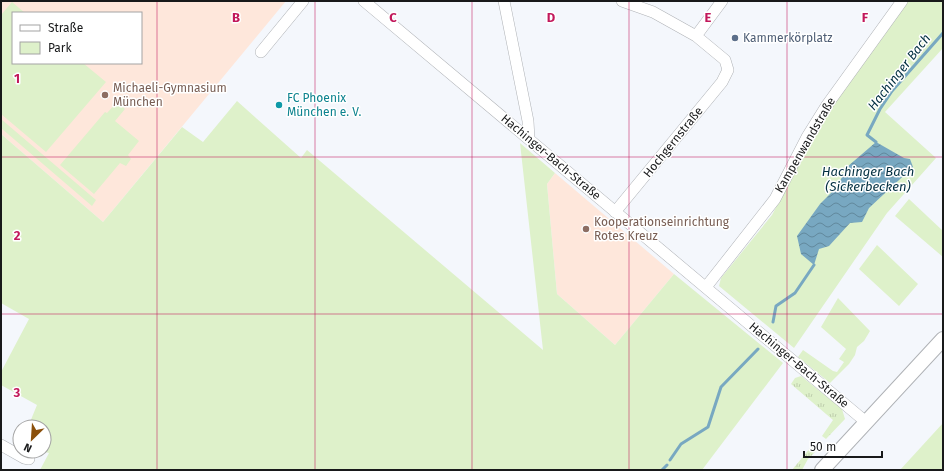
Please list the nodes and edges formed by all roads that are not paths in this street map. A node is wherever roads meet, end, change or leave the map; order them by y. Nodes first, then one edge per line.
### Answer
1 (303, 1) edge
2 (364, 1) edge
3 (504, 1) edge
4 (622, 1) edge
5 (722, 1) edge
6 (902, 1) edge
7 (696, 36) junction
8 (261, 52) dead end
9 (529, 139) junction
10 (615, 212) junction
11 (706, 287) junction
12 (943, 339) edge
13 (866, 422) junction
14 (1, 445) edge
15 (12, 451) edge
16 (822, 470) edge

1 - 8 street
2 - 9 street, Hachinger-Bach-Straße
3 - 9 street
4 - 7 street
5 - 7 street
6 - 11 street, Kampenwandstraße
7 - 10 street, Hochgernstraße
9 - 10 street, Hachinger-Bach-Straße
10 - 11 street, Hachinger-Bach-Straße
11 - 13 street, Hachinger-Bach-Straße
12 - 13 street
13 - 16 street
14 - 15 street

